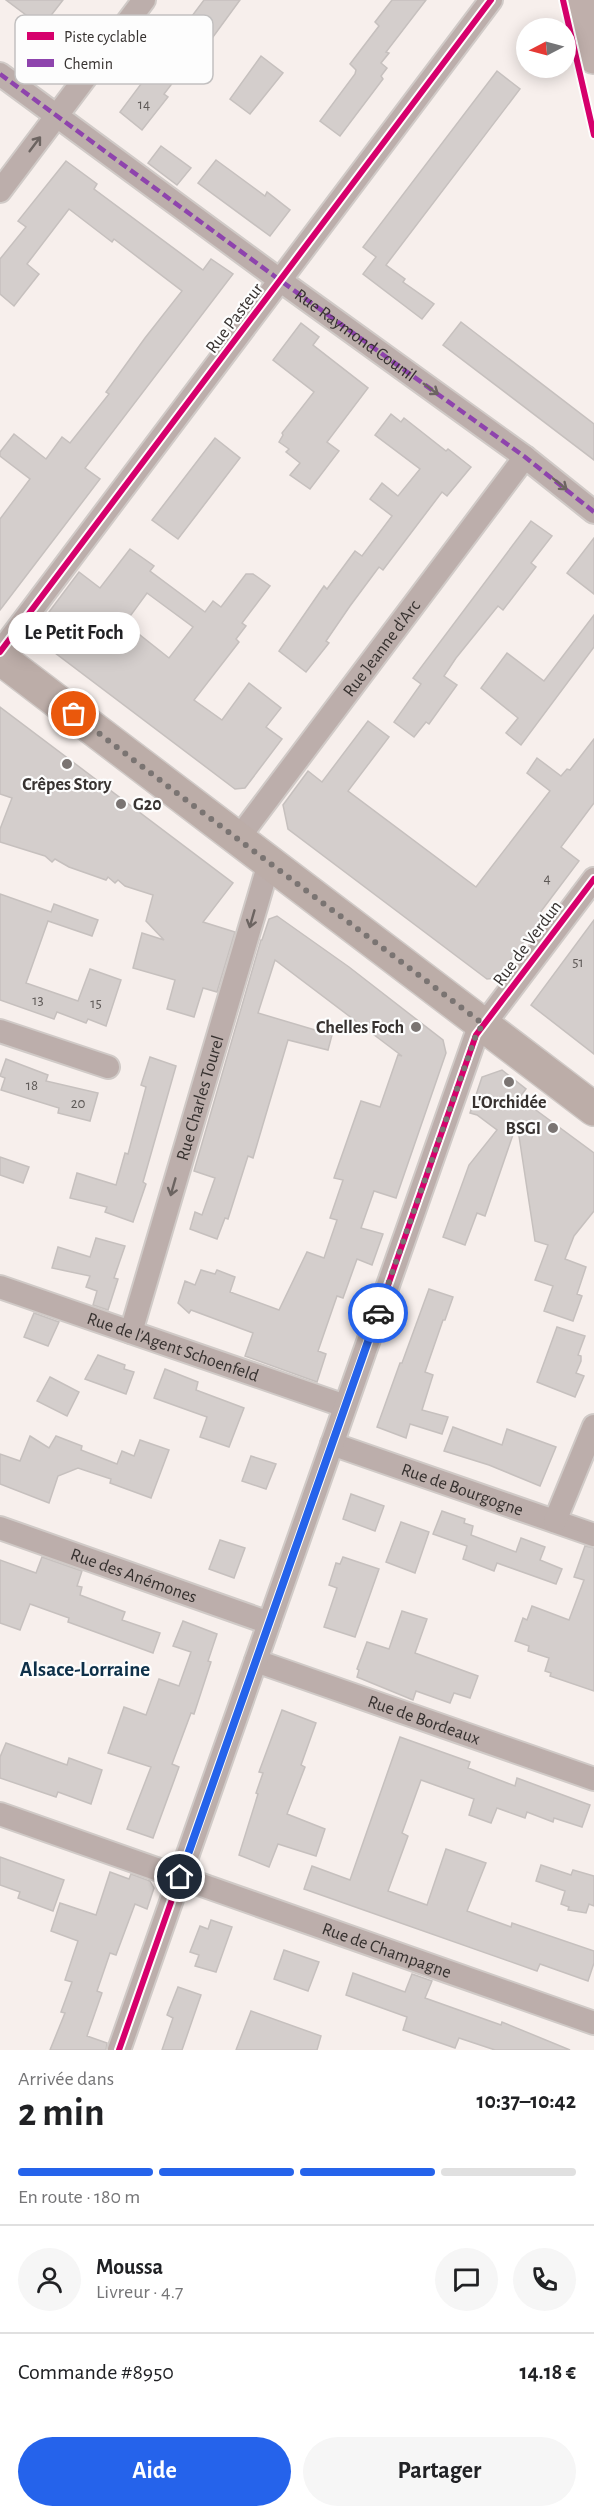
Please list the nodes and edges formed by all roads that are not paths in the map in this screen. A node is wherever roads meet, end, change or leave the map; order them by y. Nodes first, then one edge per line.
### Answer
1 (144, 0) edge
2 (491, 0) edge
3 (580, 0) edge
4 (133, 15) edge
5 (594, 57) edge
6 (0, 74) edge
7 (81, 84) edge
8 (56, 117) junction
9 (0, 191) edge
10 (281, 281) junction
11 (525, 457) junction
12 (594, 512) edge
13 (0, 652) edge
14 (0, 658) edge
15 (237, 840) junction
16 (269, 863) junction
17 (594, 879) edge
18 (483, 1024) junction
19 (0, 1031) edge
20 (108, 1067) dead end
21 (594, 1109) edge
22 (0, 1287) edge
23 (131, 1332) junction
24 (345, 1406) junction
25 (594, 1426) edge
26 (332, 1444) junction
27 (555, 1521) junction
28 (0, 1528) edge
29 (594, 1535) edge
30 (269, 1623) junction
31 (256, 1661) junction
32 (594, 1779) edge
33 (0, 1814) edge
34 (180, 1877) junction
35 (594, 2023) edge
36 (119, 2050) edge

1 - 4 street
2 - 10 street, Rue Pasteur
3 - 5 main road
6 - 8 street, Rue Raymond Counil
7 - 8 street
9 -> 8 street
8 - 10 street, Rue Raymond Counil
10 -> 11 street, Rue Raymond Counil
10 - 13 street, Rue Pasteur
11 -> 12 street, Rue Raymond Counil
11 - 15 street, Rue Jeanne d'Arc
14 - 15 street
15 - 16 street
16 - 18 street
16 -> 23 street, Rue Charles Tourel
17 - 18 street, Rue de Verdun
18 - 21 street
18 - 24 street, Rue de Verdun
19 - 20 street
22 - 23 street, Rue de l'Agent Schoenfeld
23 - 24 street, Rue de l'Agent Schoenfeld
24 - 26 street, Rue de Verdun
25 - 27 street
26 - 27 street, Rue de Bourgogne
26 - 30 street, Rue de Verdun
27 - 29 street, Rue de Bourgogne
28 - 30 street, Rue des Anémones
30 - 31 street, Rue de Verdun
31 - 32 street, Rue de Bordeaux
31 - 34 street, Rue de Verdun
33 - 34 street, Rue de Champagne
34 - 35 street, Rue de Champagne
34 - 36 street, Rue de Verdun

